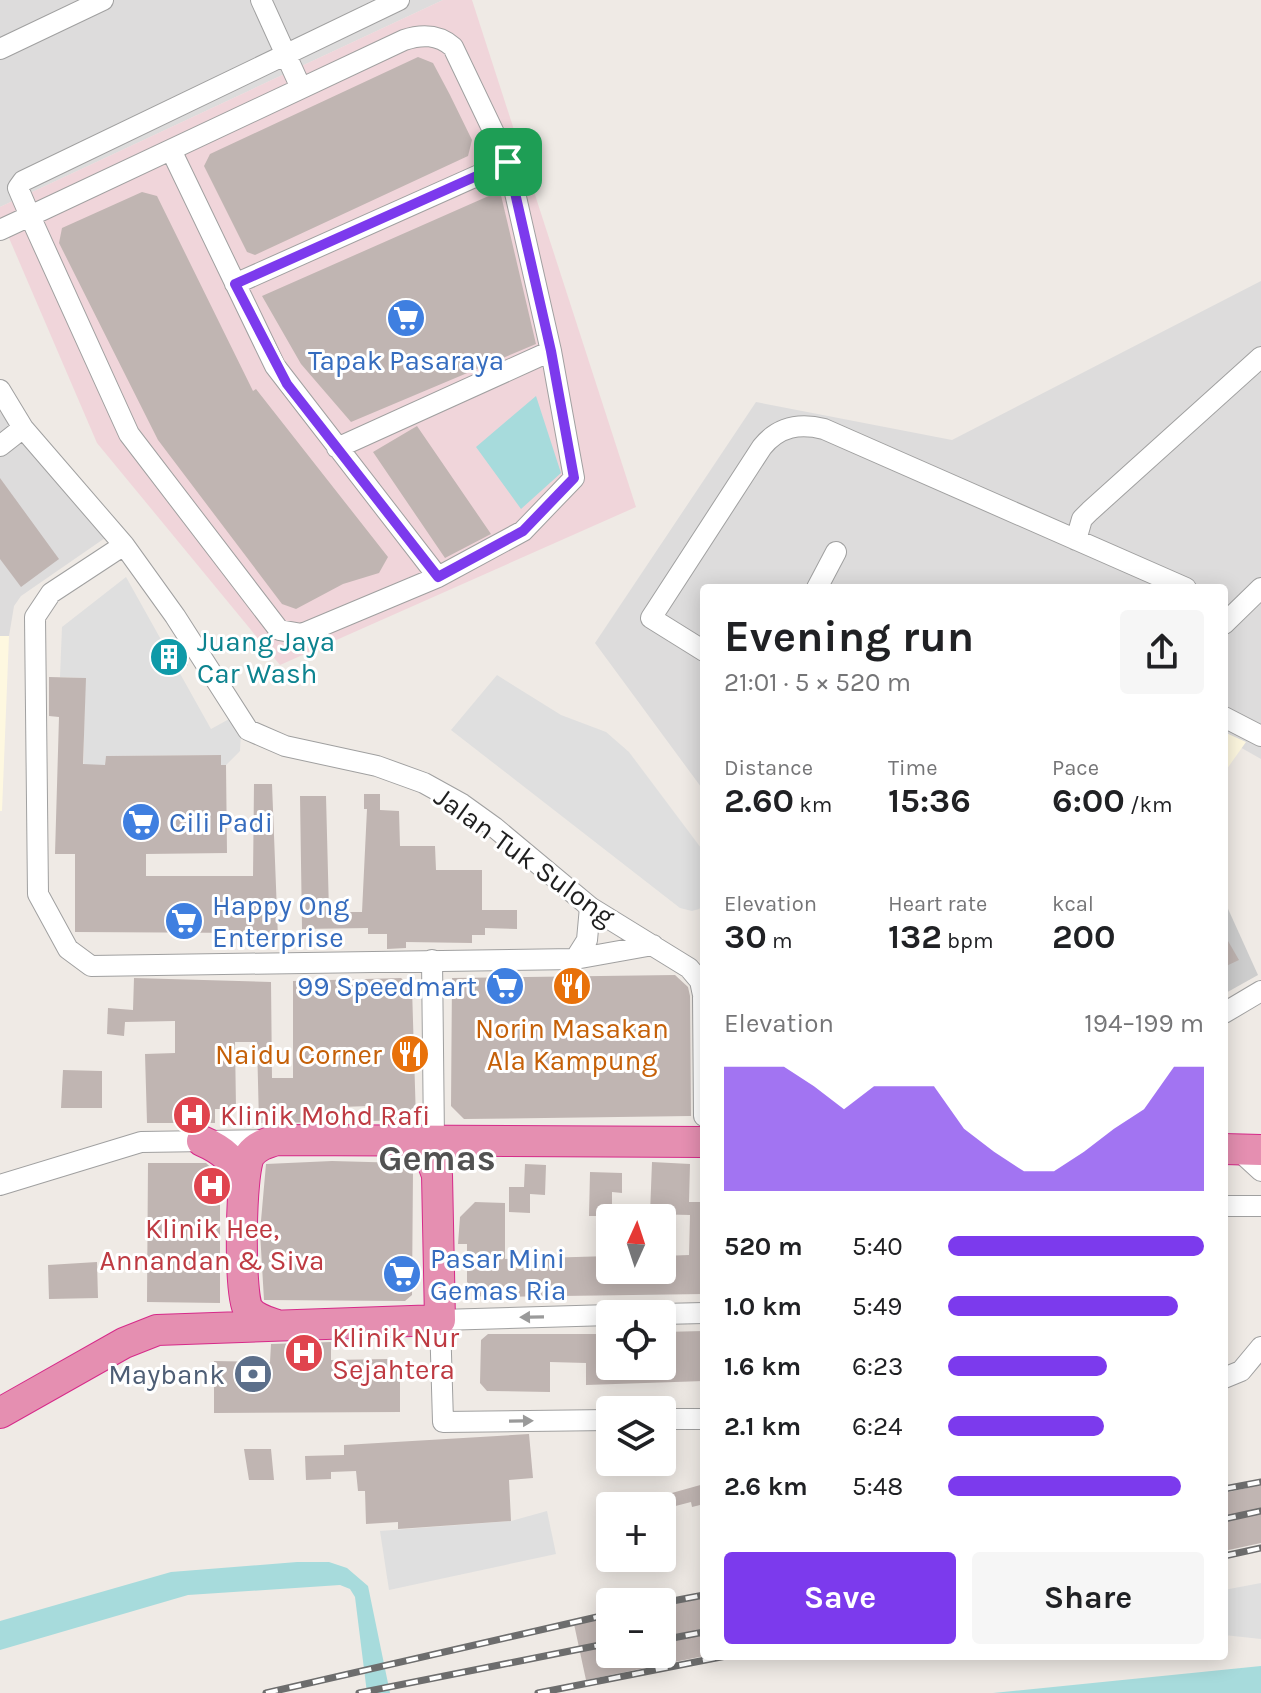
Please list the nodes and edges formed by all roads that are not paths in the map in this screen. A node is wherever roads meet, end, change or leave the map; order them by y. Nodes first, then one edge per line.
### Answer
1 (103, 0) edge
2 (261, 0) edge
3 (399, 0) edge
4 (0, 49) edge
5 (287, 54) junction
6 (301, 88) junction
7 (171, 150) junction
8 (508, 162) junction
9 (30, 216) junction
10 (0, 230) edge
11 (235, 284) junction
12 (551, 351) junction
13 (1261, 357) edge
14 (0, 390) edge
15 (23, 428) junction
16 (0, 446) edge
17 (337, 448) junction
18 (1076, 540) junction
19 (124, 545) junction
20 (836, 552) dead end
21 (438, 577) junction
22 (819, 584) edge
23 (1177, 584) edge
24 (1261, 588) edge
25 (1228, 613) edge
26 (700, 649) edge
27 (1228, 719) edge
28 (1261, 736) edge
29 (590, 907) junction
30 (653, 945) junction
31 (575, 959) junction
32 (432, 960) junction
33 (700, 981) edge
34 (1261, 991) edge
35 (1228, 1011) edge
36 (402, 1139) junction
37 (434, 1139) junction
38 (277, 1140) junction
39 (485, 1140) junction
40 (202, 1141) junction
41 (700, 1142) edge
42 (1241, 1149) edge
43 (1261, 1171) edge
44 (437, 1175) junction
45 (244, 1182) junction
46 (0, 1185) edge
47 (1228, 1206) edge
48 (1261, 1206) edge
49 (243, 1298) junction
50 (700, 1313) edge
51 (676, 1314) edge
52 (596, 1315) edge
53 (440, 1320) junction
54 (274, 1324) junction
55 (208, 1326) junction
56 (1261, 1347) edge
57 (1228, 1376) edge
58 (0, 1413) edge
59 (676, 1419) edge
60 (700, 1419) edge
61 (596, 1420) edge

1 - 4 street
2 - 5 street
3 - 5 street
5 - 6 street
5 - 9 street
6 - 7 street
6 - 8 street
7 - 9 street
7 - 11 street
8 - 11 street
8 - 12 street
9 - 10 street
9 - 21 street
11 - 17 street
12 - 17 street
12 - 21 street
13 - 18 street
14 - 15 street, Jalan Tuk Sulong
15 - 16 street
15 - 19 street, Jalan Tuk Sulong
17 - 21 street
18 - 23 street
18 - 26 street
19 - 29 street, Jalan Tuk Sulong
19 - 32 street
20 - 22 street
24 - 25 street
27 - 28 street
29 - 30 street, Jalan Tuk Sulong
29 - 31 street
30 - 31 street
30 - 33 street, Jalan Tuk Sulong
31 - 32 street
32 - 37 street
34 - 35 street
36 - 37 highway
36 - 38 highway
36 - 44 highway
37 - 39 highway
38 - 40 street
38 - 45 highway
39 - 41 highway
39 - 44 highway
40 - 45 highway
40 - 46 street
42 - 43 street
44 - 53 highway
45 - 49 highway
47 - 48 street
49 - 54 highway
49 - 55 highway
50 - 51 street
52 -> 53 street
53 - 54 highway
53 -> 61 street
54 - 55 highway
55 - 58 highway
56 - 57 street
59 - 60 street

